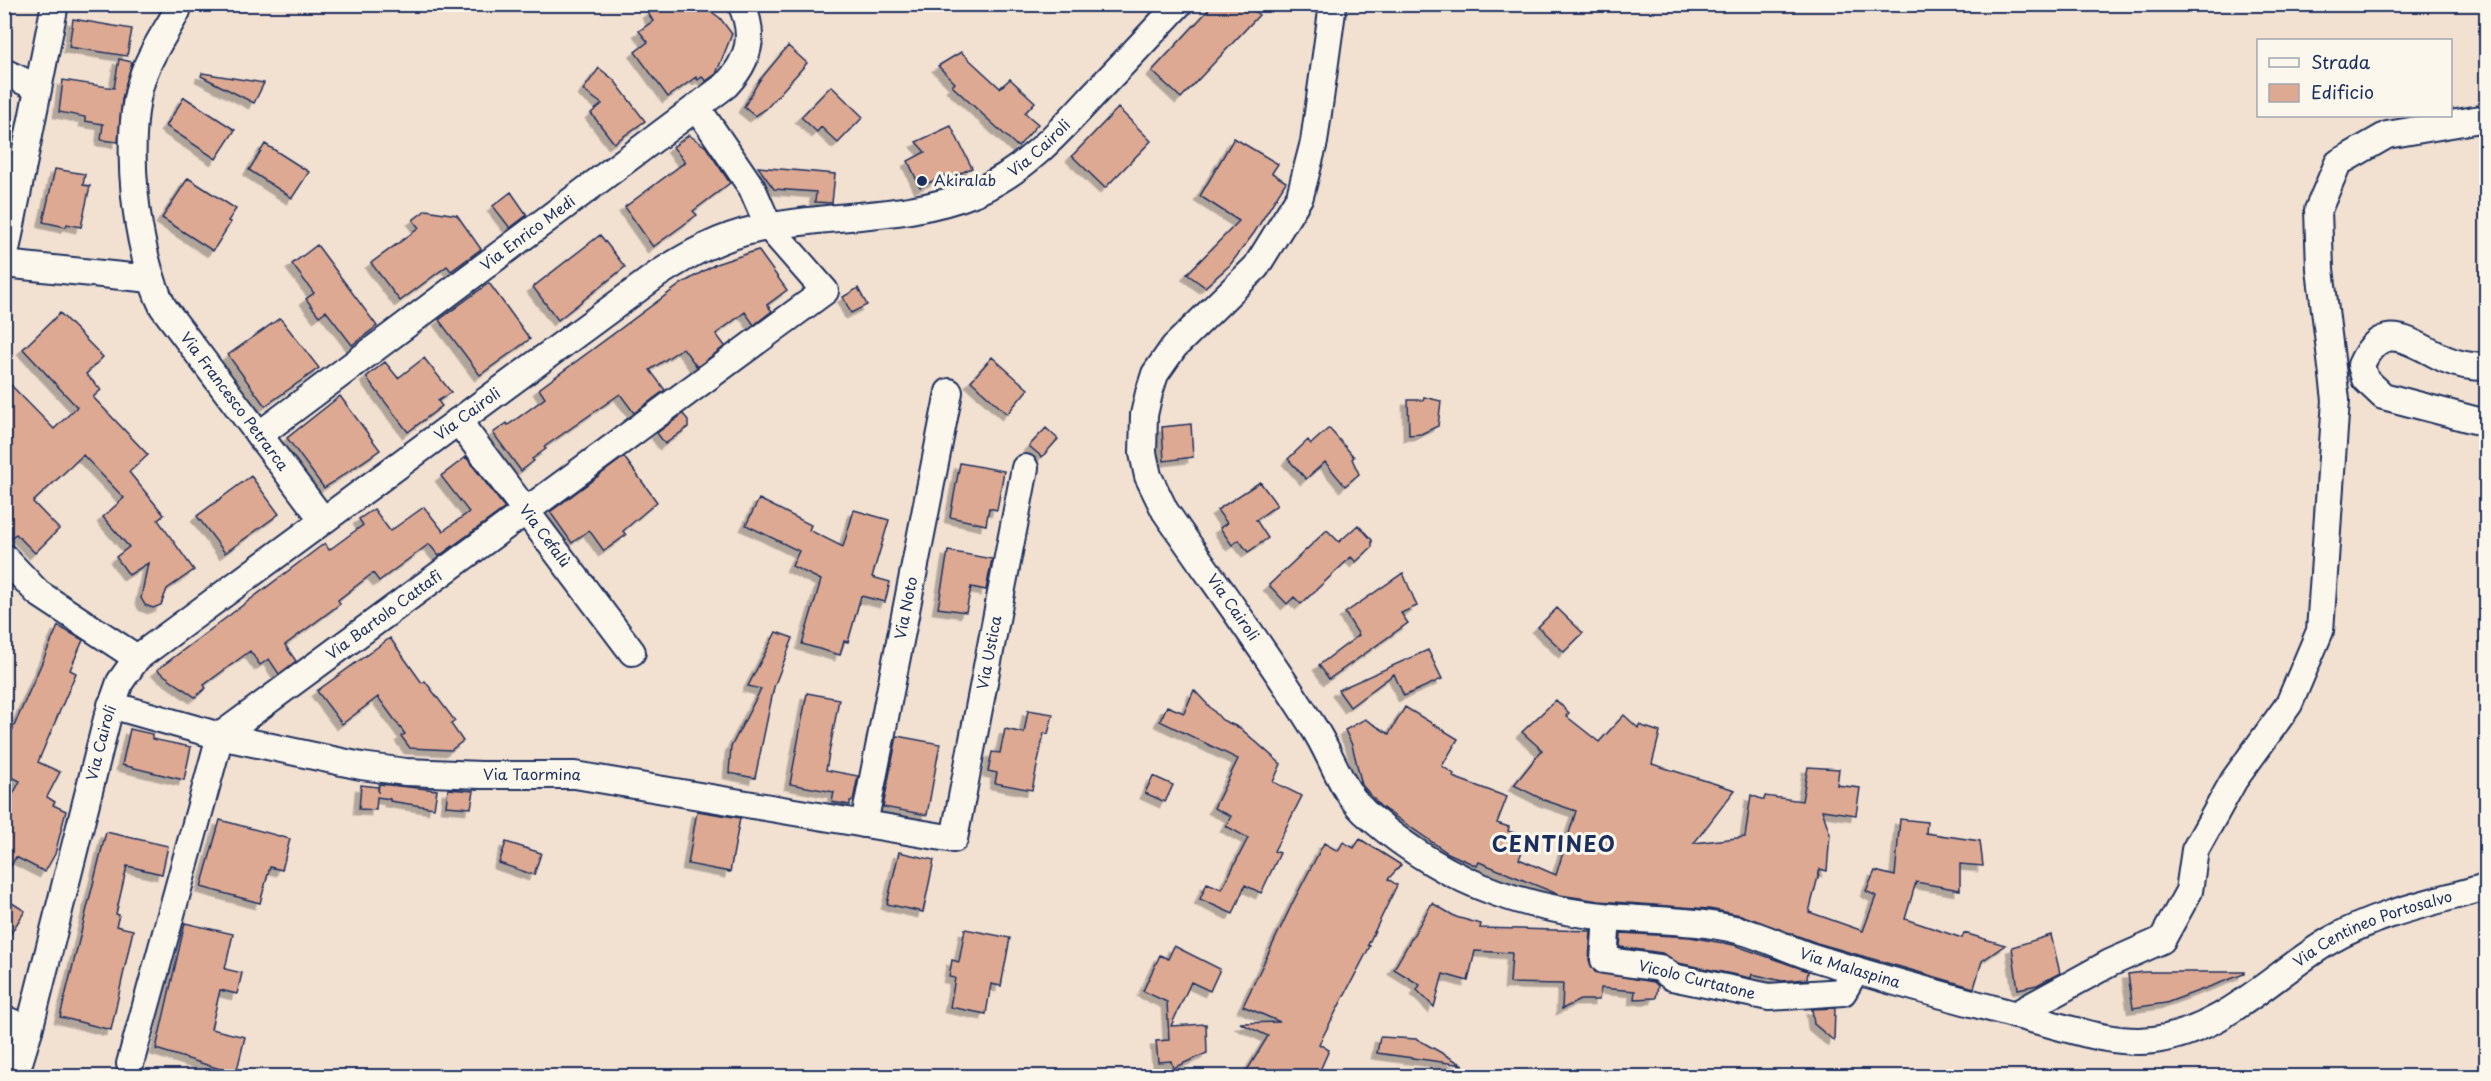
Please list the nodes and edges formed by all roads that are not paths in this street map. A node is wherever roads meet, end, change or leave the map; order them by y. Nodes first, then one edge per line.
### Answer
1 (55, 4) edge
2 (741, 4) edge
3 (1179, 4) edge
4 (1334, 4) edge
5 (177, 11) dead end
6 (4, 72) edge
7 (38, 88) junction
8 (698, 109) junction
9 (2487, 118) edge
10 (769, 227) junction
11 (4, 262) edge
12 (151, 279) junction
13 (2487, 367) edge
14 (949, 392) dead end
15 (458, 421) junction
16 (2487, 423) edge
17 (259, 435) junction
18 (1025, 468) dead end
19 (526, 511) junction
20 (323, 520) junction
21 (4, 557) edge
22 (632, 652) dead end
23 (137, 658) junction
24 (111, 705) junction
25 (220, 736) junction
26 (864, 824) junction
27 (954, 839) joint
28 (1430, 862) joint
29 (2487, 887) edge
30 (1607, 917) junction
31 (1856, 970) junction
32 (2265, 985) joint
33 (2015, 1015) junction
34 (4, 1018) edge
35 (29, 1030) junction
36 (130, 1064) dead end
37 (15, 1077) edge

1 - 7 street
2 - 8 street, Via Enrico Medi
3 - 10 street, Via Cairoli
4 - 28 street, Via Cairoli
5 - 12 street, Via Francesco Petrarca
6 - 7 street
7 - 11 street
8 - 10 street
8 - 17 street, Via Enrico Medi
9 - 33 street
10 - 15 street, Via Cairoli
10 - 19 street, Via Bartolo Cattafi
11 - 12 street
12 - 17 street, Via Francesco Petrarca
13 - 16 street
14 - 26 street, Via Noto
15 - 19 street, Via Cefalù
15 - 20 street, Via Cairoli
17 - 20 street, Via Francesco Petrarca
18 - 27 street, Via Ustica
19 - 22 street, Via Cefalù
19 - 25 street, Via Bartolo Cattafi
20 - 23 street, Via Cairoli
21 - 23 street
23 - 24 street, Via Cairoli
24 - 25 street, Via Taormina
24 - 35 street, Via Cairoli
25 - 26 street, Via Taormina
25 - 36 street
26 - 27 street, Via Taormina
28 - 30 street, Via Malaspina
29 - 32 street, Via Centineo Portosalvo
30 - 31 street, Via Malaspina
30 - 31 street, Vicolo Curtatone
31 - 33 street, Via Malaspina
32 - 33 street, Via Malaspina
34 - 35 street
35 - 37 street, Via Cairoli

